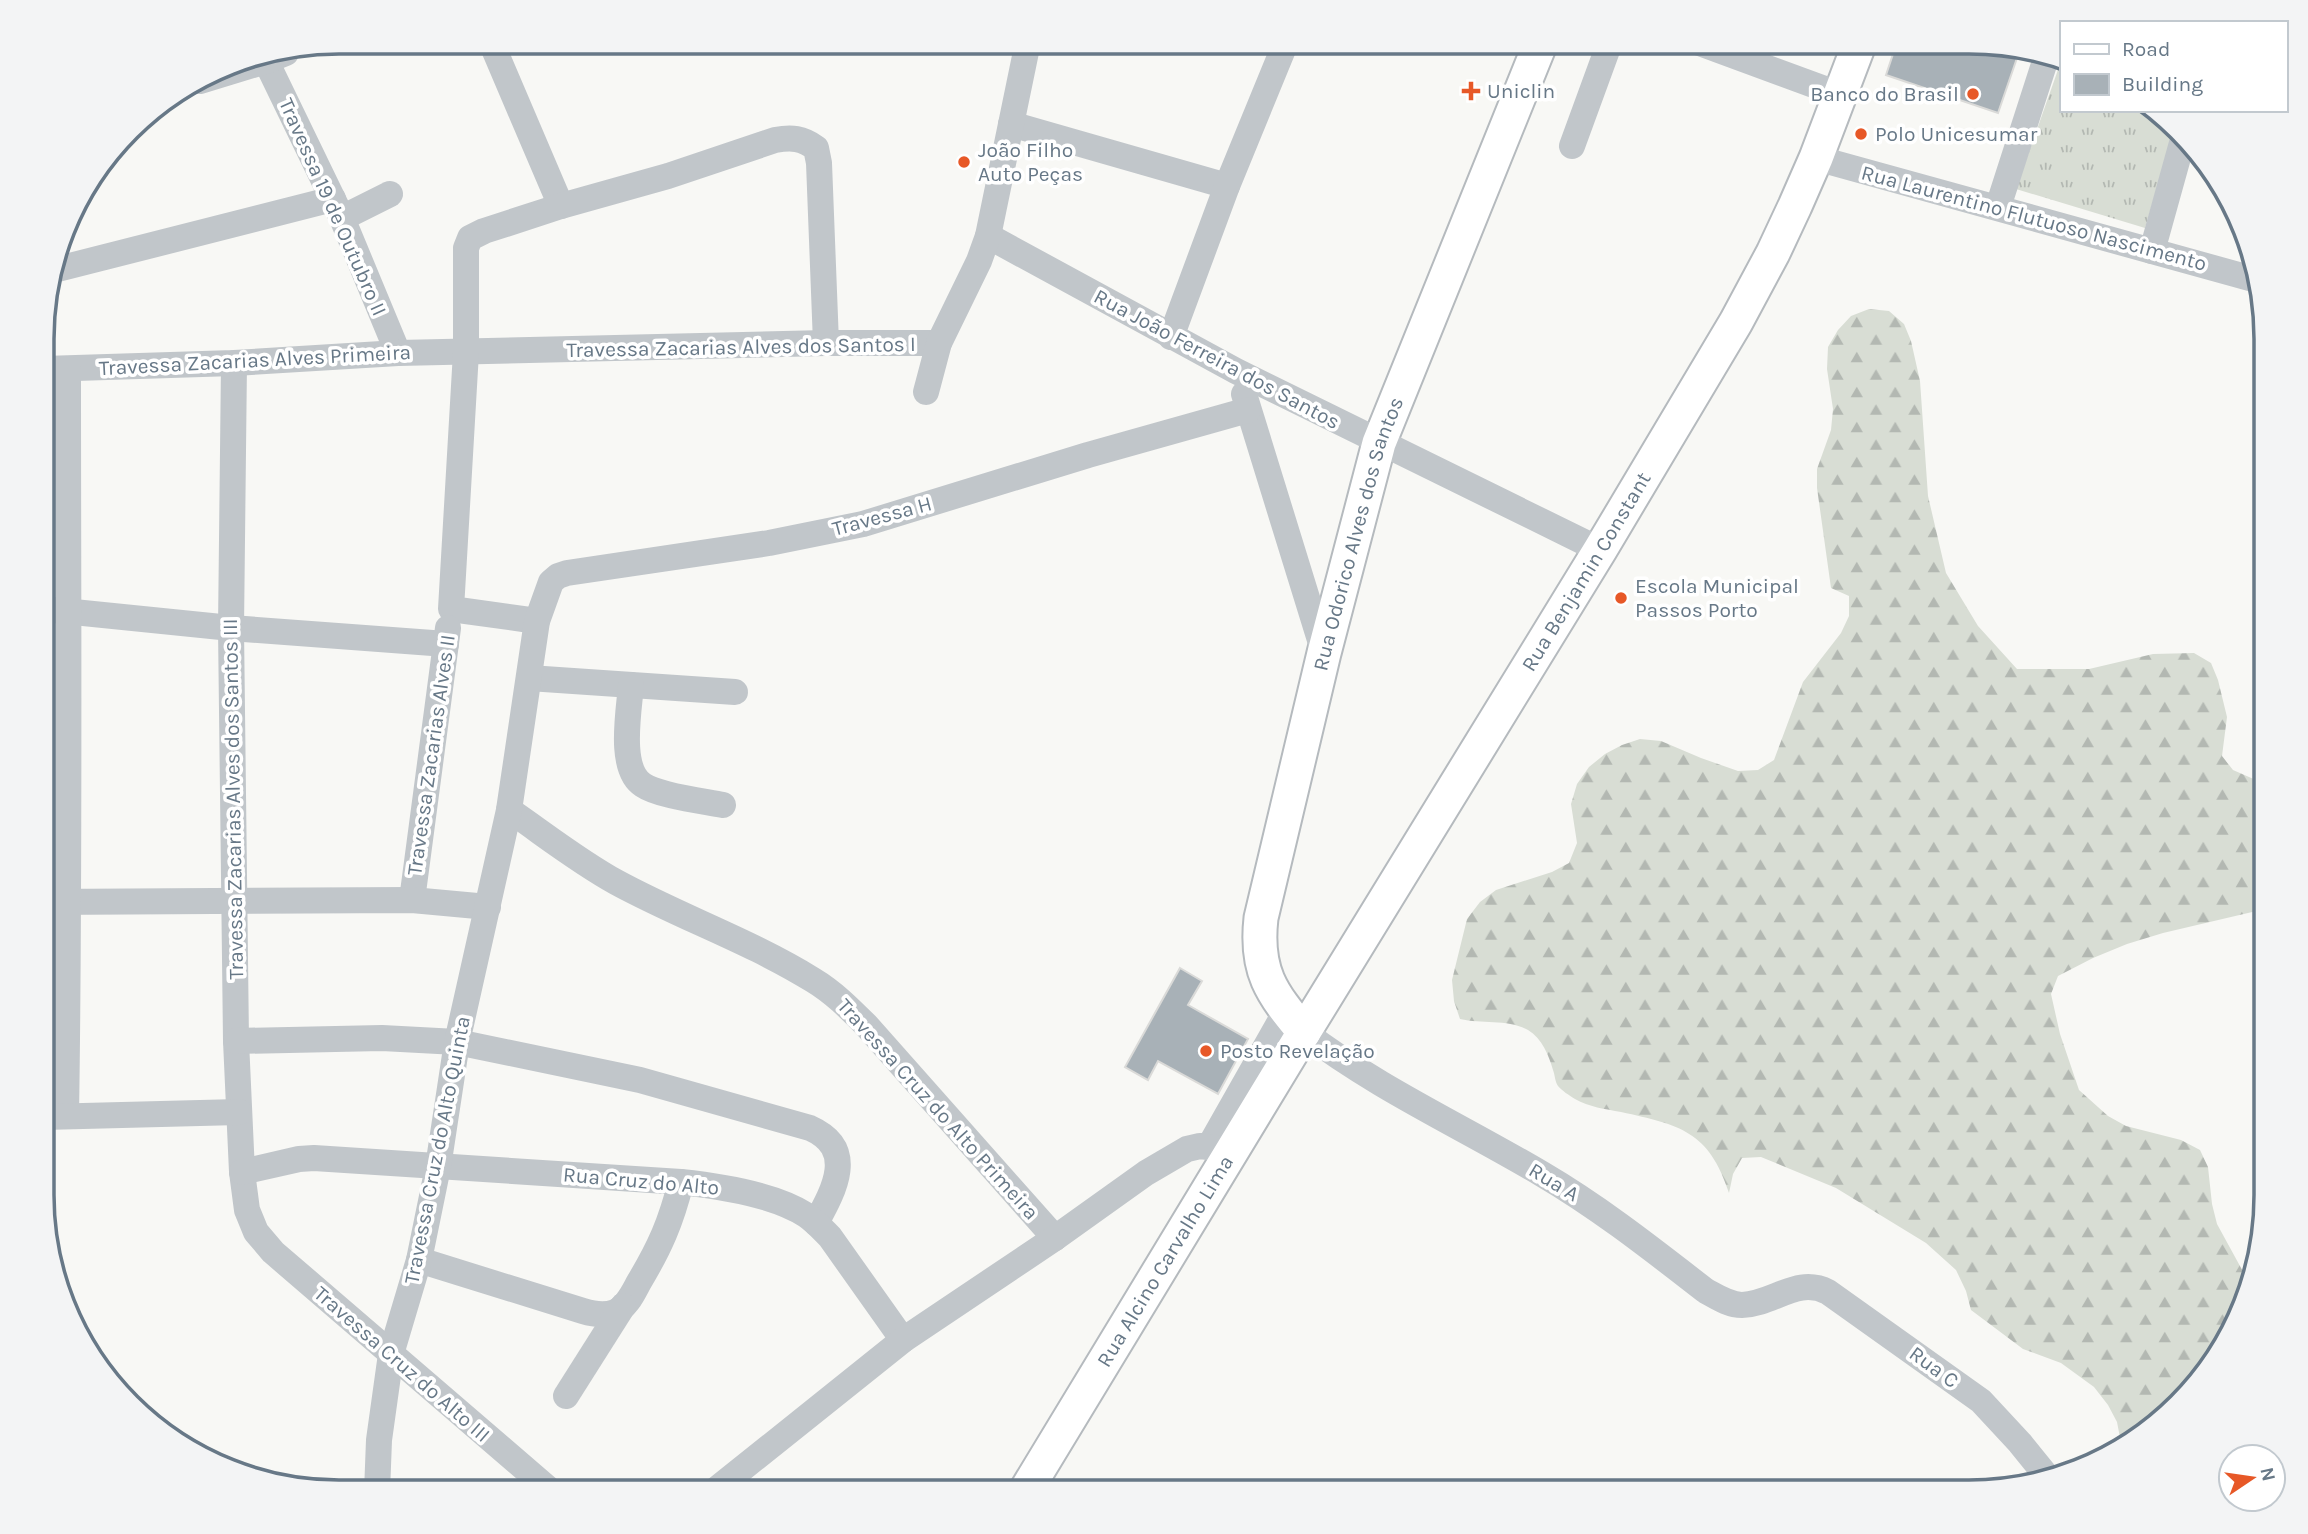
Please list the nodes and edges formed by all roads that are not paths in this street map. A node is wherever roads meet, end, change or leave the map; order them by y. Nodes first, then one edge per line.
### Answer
1 (496, 54) edge
2 (1026, 54) edge
3 (1281, 54) edge
4 (1536, 54) edge
5 (1606, 54) edge
6 (1730, 54) edge
7 (1856, 54) edge
8 (278, 61) edge
9 (2044, 65) edge
10 (1841, 95) junction
11 (1011, 124) junction
12 (1572, 146) dead end
13 (2181, 149) edge
14 (1816, 158) junction
15 (1227, 186) junction
16 (390, 194) dead end
17 (561, 206) junction
18 (1998, 207) junction
19 (337, 208) junction
20 (988, 236) junction
21 (2152, 251) junction
22 (64, 268) edge
23 (2246, 277) edge
24 (1171, 337) junction
25 (939, 343) junction
26 (826, 344) junction
27 (466, 352) junction
28 (398, 353) junction
29 (234, 363) junction
30 (56, 369) edge
31 (1236, 370) junction
32 (926, 392) dead end
33 (1248, 410) junction
34 (1379, 443) junction
35 (1600, 550) junction
36 (451, 609) junction
37 (56, 611) edge
38 (537, 621) junction
39 (231, 628) junction
40 (446, 644) junction
41 (1324, 653) junction
42 (529, 678) junction
43 (631, 685) junction
44 (735, 692) dead end
45 (723, 805) dead end
46 (509, 810) junction
47 (234, 900) junction
48 (412, 900) junction
49 (57, 902) edge
50 (488, 907) junction
51 (1295, 1021) junction
52 (236, 1041) junction
53 (457, 1042) junction
54 (239, 1112) junction
55 (55, 1116) edge
56 (1221, 1148) junction
57 (438, 1167) junction
58 (242, 1172) junction
59 (681, 1182) junction
60 (816, 1223) junction
61 (256, 1232) joint
62 (1055, 1238) junction
63 (419, 1260) junction
64 (1805, 1286) joint
65 (623, 1306) junction
66 (903, 1340) junction
67 (391, 1354) junction
68 (566, 1396) dead end
69 (2042, 1470) edge
70 (377, 1480) edge
71 (538, 1480) edge
72 (732, 1480) edge
73 (1034, 1480) edge

1 - 17 street
2 - 11 street, Travessa Zacarias Alves dos Santos I
3 - 15 street
4 - 34 main road, Rua Odorico Alves dos Santos
5 - 12 street
6 - 10 street
7 - 10 main road, Rua Benjamin Constant
8 - 19 street, Travessa 19 de Outubro II
9 - 18 street
10 - 14 main road, Rua Benjamin Constant
11 - 15 street
11 - 20 street, Travessa Zacarias Alves dos Santos I
13 - 21 street
14 - 18 street, Rua Laurentino Flutuoso Nascimento
14 - 35 main road, Rua Benjamin Constant
15 - 24 street
16 - 19 street
17 - 26 street
17 - 27 street, Travessa Zacarias Alves II
18 - 21 street, Rua Laurentino Flutuoso Nascimento
19 - 22 street
19 - 28 street, Travessa 19 de Outubro II
20 - 24 street, Rua João Ferreira dos Santos
20 - 25 street, Travessa Zacarias Alves dos Santos I
21 - 23 street, Rua Laurentino Flutuoso Nascimento
24 - 31 street, Rua João Ferreira dos Santos
25 - 26 street, Travessa Zacarias Alves dos Santos I
25 - 32 street
26 - 27 street, Travessa Zacarias Alves dos Santos I
27 - 28 street, Travessa Zacarias Alves Primeira
27 - 36 street, Travessa Zacarias Alves II
28 - 29 street, Travessa Zacarias Alves Primeira
29 - 30 street, Travessa Zacarias Alves Primeira
29 - 39 street, Travessa Zacarias Alves dos Santos III
30 - 37 street
31 - 33 street
31 - 34 street, Rua João Ferreira dos Santos
33 - 38 street, Travessa H
33 - 41 street
34 - 35 street, Rua João Ferreira dos Santos
34 - 41 main road, Rua Odorico Alves dos Santos
35 - 51 main road, Rua Benjamin Constant
36 - 38 street
36 - 40 street, Travessa Zacarias Alves II
37 - 39 street
37 - 49 street
38 - 42 street
39 - 40 street
39 - 47 street, Travessa Zacarias Alves dos Santos III
40 - 48 street, Travessa Zacarias Alves II
41 - 51 main road, Rua Odorico Alves dos Santos
42 - 43 street
42 - 46 street
43 - 44 street
43 - 45 street
46 - 50 street, Travessa Cruz do Alto Quinta
46 - 62 street, Travessa Cruz do Alto Primeira
47 - 48 street
47 - 49 street
47 - 52 street, Travessa Zacarias Alves dos Santos III
48 - 50 street
49 - 55 street
50 - 53 street, Travessa Cruz do Alto Quinta
51 - 56 main road, Rua Alcino Carvalho Lima
51 - 64 street, Rua A
52 - 53 street
52 - 54 street, Travessa Zacarias Alves dos Santos III
53 - 57 street, Travessa Cruz do Alto Quinta
53 - 60 street
54 - 55 street
54 - 58 street, Travessa Zacarias Alves dos Santos III
56 - 62 street
56 - 73 main road, Rua Alcino Carvalho Lima
57 - 58 street, Rua Cruz do Alto
57 - 59 street, Rua Cruz do Alto
57 - 63 street, Travessa Cruz do Alto Quinta
58 - 61 street, Travessa Zacarias Alves dos Santos III
59 - 60 street, Rua Cruz do Alto
59 - 65 street
60 - 66 street, Rua Cruz do Alto
61 - 67 street, Travessa Cruz do Alto III
62 - 66 street
63 - 65 street
63 - 67 street, Travessa Cruz do Alto Quinta
64 - 69 street, Rua C
65 - 68 street
66 - 72 street
67 - 70 street, Travessa Cruz do Alto Quinta
67 - 71 street, Travessa Cruz do Alto III

